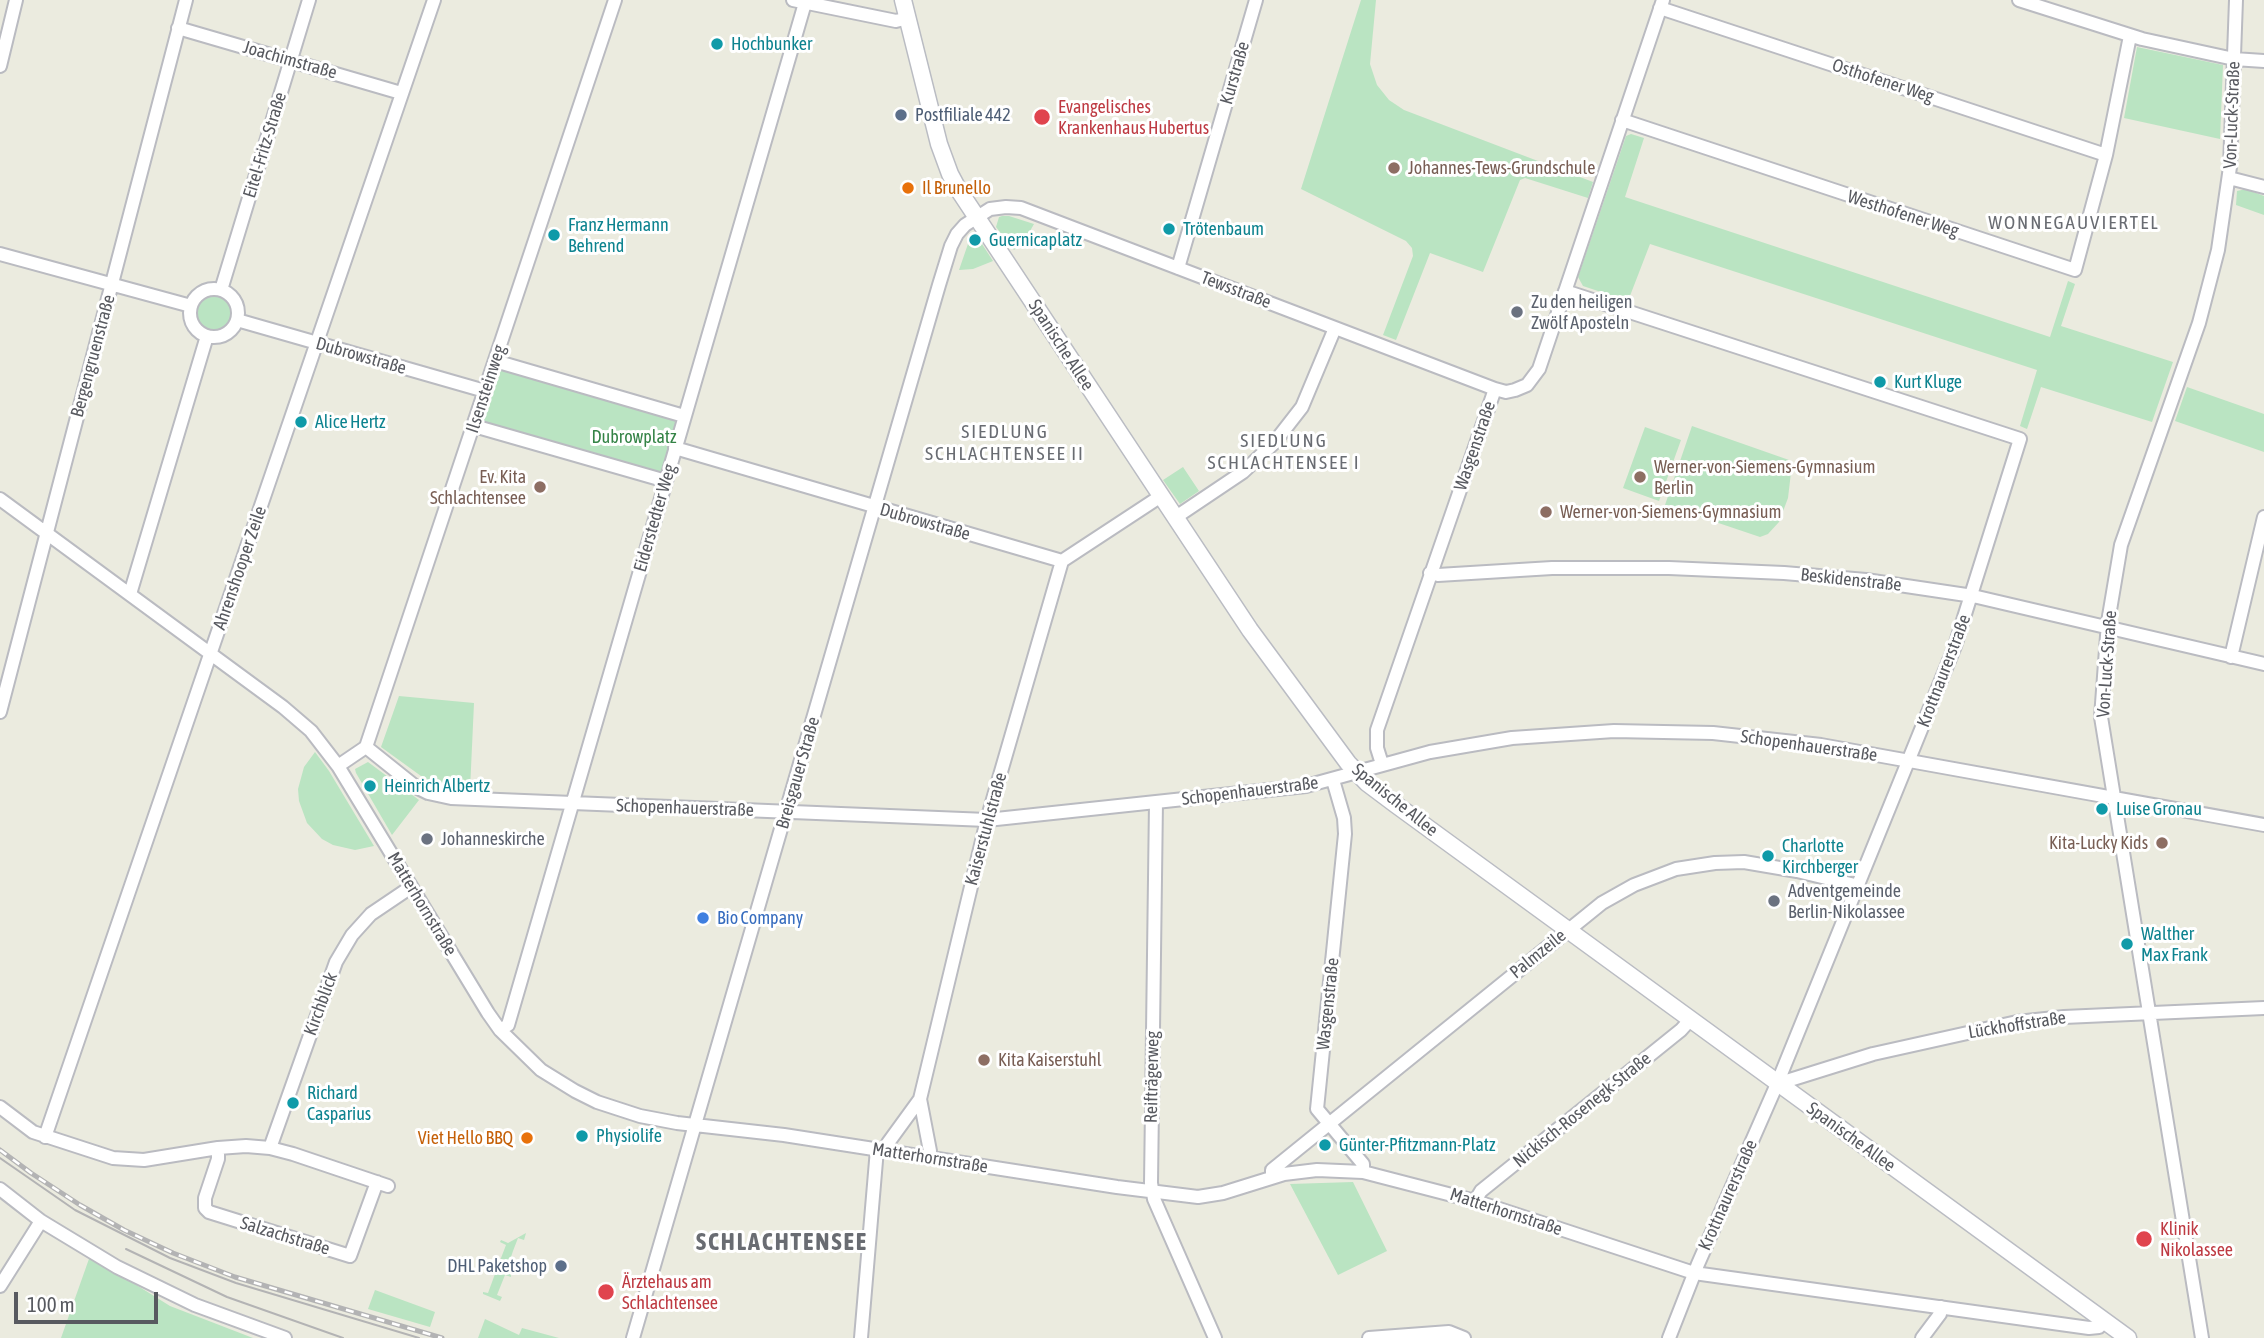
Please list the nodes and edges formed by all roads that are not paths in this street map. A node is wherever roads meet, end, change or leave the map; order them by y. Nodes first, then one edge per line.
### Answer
1 (16, 0) edge
2 (186, 0) edge
3 (309, 0) edge
4 (434, 0) edge
5 (615, 0) edge
6 (903, 0) edge
7 (1256, 0) edge
8 (2020, 0) edge
9 (2236, 0) edge
10 (799, 1) edge
11 (1661, 4) edge
12 (908, 18) junction
13 (178, 28) junction
14 (2130, 36) junction
15 (2, 51) edge
16 (2234, 59) junction
17 (290, 60) junction
18 (2264, 61) edge
19 (0, 66) edge
20 (401, 93) junction
21 (1622, 120) junction
22 (2106, 155) junction
23 (2229, 178) junction
24 (2264, 187) edge
25 (977, 217) junction
26 (0, 254) edge
27 (1178, 268) junction
28 (111, 285) junction
29 (221, 290) junction
30 (1565, 291) junction
31 (191, 306) junction
32 (237, 320) junction
33 (1335, 328) junction
34 (207, 336) junction
35 (317, 344) junction
36 (495, 361) junction
37 (1495, 389) junction
38 (485, 391) junction
39 (684, 416) junction
40 (474, 426) junction
41 (675, 448) junction
42 (666, 481) junction
43 (1161, 496) junction
44 (0, 499) edge
45 (874, 508) junction
46 (1176, 517) junction
47 (2264, 517) edge
48 (46, 533) junction
49 (1062, 561) junction
50 (1430, 573) junction
51 (130, 594) junction
52 (1973, 596) junction
53 (2107, 628) junction
54 (211, 653) junction
55 (2231, 657) junction
56 (2264, 664) edge
57 (0, 712) edge
58 (366, 747) junction
59 (1909, 761) junction
60 (1382, 764) junction
61 (338, 766) junction
62 (1356, 771) junction
63 (1333, 780) junction
64 (2113, 800) junction
65 (572, 803) junction
66 (1156, 803) junction
67 (786, 812) junction
68 (987, 820) junction
69 (2264, 825) edge
70 (1858, 886) junction
71 (411, 887) junction
72 (1568, 930) junction
73 (2264, 1008) edge
74 (2149, 1013) junction
75 (1690, 1020) junction
76 (500, 1030) junction
77 (1777, 1084) junction
78 (920, 1099) junction
79 (0, 1107) edge
80 (1329, 1123) junction
81 (695, 1125) junction
82 (45, 1136) junction
83 (219, 1148) junction
84 (270, 1148) junction
85 (882, 1150) junction
86 (929, 1158) junction
87 (1363, 1172) junction
88 (1272, 1176) junction
89 (0, 1189) edge
90 (1152, 1192) junction
91 (1475, 1201) junction
92 (41, 1220) junction
93 (1694, 1273) junction
94 (0, 1286) edge
95 (1941, 1307) junction
96 (2093, 1329) edge
97 (285, 1338) edge
98 (633, 1338) edge
99 (861, 1338) edge
100 (1215, 1338) edge
101 (1369, 1338) edge
102 (1464, 1338) edge
103 (1669, 1338) edge
104 (1923, 1338) edge
105 (2128, 1338) edge
106 (2202, 1338) edge

1 - 15 street
2 - 13 street, Bergengruenstraße
3 - 17 street, Eitel-Fritz-Straße
4 - 20 street, Ahrenshooper Zeile
5 - 36 street, Ilsensteinweg
6 - 12 main road, Spanische Allee
7 - 27 street, Kurstraße
8 - 14 street
9 - 16 street, Von-Luck-Straße
10 - 12 street
10 - 39 street, Eiderstedter Weg
11 - 21 street, Wasgenstraße
11 - 22 street, Osthofener Weg
12 - 25 main road, Spanische Allee
13 - 17 street, Joachimstraße
13 - 28 street, Bergengruenstraße
14 - 16 street
14 - 22 street, Westhofener Weg
15 - 19 street
16 - 18 street
16 - 23 street, Von-Luck-Straße
17 - 20 street, Joachimstraße
17 - 29 street, Eitel-Fritz-Straße
20 - 35 street, Ahrenshooper Zeile
21 - 22 street, Westhofener Weg
21 - 30 street, Wasgenstraße
23 - 24 street
23 - 53 street, Von-Luck-Straße
25 - 27 street, Tewsstraße
25 - 43 main road, Spanische Allee
25 - 45 street, Breisgauer Straße
26 - 28 street
27 - 33 street, Tewsstraße
28 - 31 street
28 - 48 street, Bergengruenstraße
29 - 31 street
29 - 32 street
30 - 37 street, Wasgenstraße
30 - 52 street, Krottnaurerstraße
31 - 34 street
32 - 34 street
32 - 35 street, Dubrowstraße
33 - 37 street, Tewsstraße
33 - 46 street
34 - 51 street
35 - 38 street, Dubrowstraße
35 - 54 street, Ahrenshooper Zeile
36 - 38 street, Ilsensteinweg
36 - 39 street
37 - 50 street, Wasgenstraße
38 - 40 street, Ilsensteinweg
39 - 41 street, Eiderstedter Weg
40 - 42 street
40 - 58 street, Ilsensteinweg
41 - 42 street, Eiderstedter Weg
41 - 45 street, Dubrowstraße
42 - 65 street, Eiderstedter Weg
43 - 46 main road, Spanische Allee
43 - 49 street
44 - 48 street, Matterhornstraße
45 - 49 street, Dubrowstraße
45 - 67 street, Breisgauer Straße
46 - 62 main road, Spanische Allee
47 - 55 street
48 - 51 street, Matterhornstraße
48 - 57 street, Bergengruenstraße
49 - 68 street, Kaiserstuhlstraße
50 - 52 street, Beskidenstraße
50 - 60 street, Wasgenstraße
51 - 54 street, Matterhornstraße
52 - 53 street, Beskidenstraße
52 - 59 street, Krottnaurerstraße
53 - 55 street, Beskidenstraße
53 - 64 street, Von-Luck-Straße
54 - 61 street, Matterhornstraße
54 - 82 street, Ahrenshooper Zeile
55 - 56 street, Beskidenstraße
58 - 61 street
58 - 65 street, Schopenhauerstraße
59 - 60 street, Schopenhauerstraße
59 - 64 street, Schopenhauerstraße
59 - 70 street, Krottnaurerstraße
60 - 62 street, Schopenhauerstraße
61 - 71 street, Matterhornstraße
62 - 63 street, Schopenhauerstraße
62 - 72 main road, Spanische Allee
63 - 66 street, Schopenhauerstraße
63 - 80 street, Wasgenstraße
64 - 69 street, Schopenhauerstraße
64 - 74 street, Von-Luck-Straße
65 - 67 street, Schopenhauerstraße
65 - 76 street, Eiderstedter Weg
66 - 68 street, Schopenhauerstraße
66 - 90 street, Reifträgerweg
67 - 68 street, Schopenhauerstraße
67 - 81 street, Breisgauer Straße
68 - 78 street, Kaiserstuhlstraße
70 - 72 street, Palmzeile
70 - 77 street, Krottnaurerstraße
71 - 76 street, Matterhornstraße
71 - 84 street, Kirchblick
72 - 75 main road, Spanische Allee
72 - 80 street, Palmzeile
73 - 74 street, Lückhoffstraße
74 - 77 street, Lückhoffstraße
74 - 106 street, Von-Luck-Straße
75 - 77 main road, Spanische Allee
75 - 91 street, Nickisch-Rosenegk-Straße
76 - 81 street, Matterhornstraße
77 - 93 street, Krottnaurerstraße
77 - 96 main road, Spanische Allee
78 - 85 street, Kaiserstuhlstraße
78 - 86 street, Kaiserstuhlstraße
79 - 82 street, Salzachstraße
80 - 87 street, Wasgenstraße
80 - 88 street, Palmzeile
81 - 85 street, Matterhornstraße
81 - 98 street, Breisgauer Straße
82 - 83 street, Salzachstraße
83 - 84 street, Salzachstraße
83 - 84 street, Salzachstraße
85 - 86 street, Matterhornstraße
85 - 99 street, Kaiserstuhlstraße
86 - 90 street, Matterhornstraße
87 - 88 street, Matterhornstraße
87 - 91 street, Matterhornstraße
88 - 90 street, Matterhornstraße
89 - 92 street
90 - 100 street, Reifträgerweg
91 - 93 street, Matterhornstraße
92 - 94 street
92 - 97 street
93 - 95 street, Matterhornstraße
93 - 103 street, Krottnaurerstraße
95 - 96 street, Matterhornstraße
95 - 104 street
96 - 105 main road, Spanische Allee
101 - 102 street

